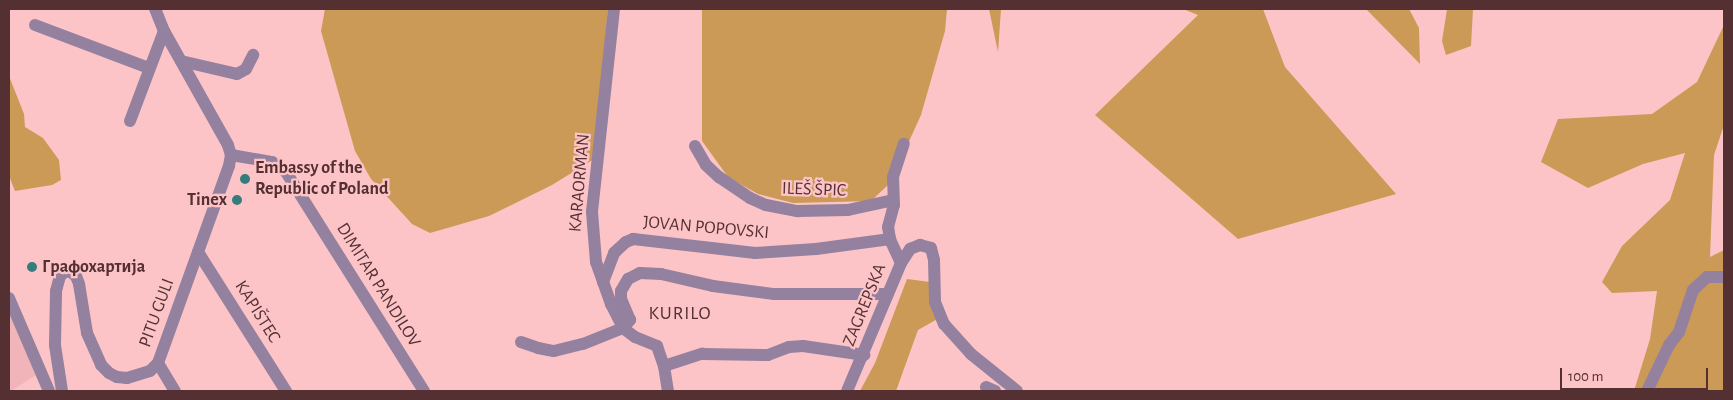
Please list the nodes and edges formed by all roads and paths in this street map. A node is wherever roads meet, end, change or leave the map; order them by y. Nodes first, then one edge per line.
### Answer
1 (155, 9) edge
2 (614, 9) edge
3 (36, 25) dead end
4 (164, 31) junction
5 (253, 55) dead end
6 (181, 60) junction
7 (149, 68) junction
8 (130, 121) dead end
9 (904, 144) dead end
10 (695, 146) dead end
11 (231, 154) junction
12 (893, 200) junction
13 (890, 239) junction
14 (198, 252) junction
15 (900, 263) junction
16 (1724, 277) edge
17 (603, 282) junction
18 (888, 294) junction
19 (9, 298) edge
20 (623, 328) junction
21 (521, 342) dead end
22 (864, 355) junction
23 (158, 363) junction
24 (664, 366) junction
25 (49, 391) edge
26 (62, 391) edge
27 (175, 391) edge
28 (286, 391) edge
29 (424, 391) edge
30 (668, 391) edge
31 (847, 391) edge
32 (1017, 391) edge
33 (1646, 391) edge

1 - 4 street
2 - 17 street, KARAORMAN
3 - 7 street
4 - 6 street
4 - 7 street
5 - 6 street
6 - 11 street
7 - 8 street
9 - 12 street, ZAGREPSKA
10 - 12 street, ILEŠ ŠPIC
11 - 14 street, PITU GULI
11 - 29 street, DIMITAR PANDILOV
12 - 13 street, ZAGREPSKA
13 - 15 street, ZAGREPSKA
13 - 17 street, JOVAN POPOVSKI
14 - 23 street, PITU GULI
14 - 28 street, KAPIŠTEC
15 - 18 street, ZAGREPSKA
15 - 32 street
16 - 33 street
17 - 20 street, KARAORMAN
18 - 20 street
18 - 22 street, ZAGREPSKA
19 - 25 street
20 - 21 street
20 - 24 street
22 - 24 street
22 - 31 street, ZAGREPSKA
23 - 26 street, PITU GULI
23 - 27 street
24 - 30 street

